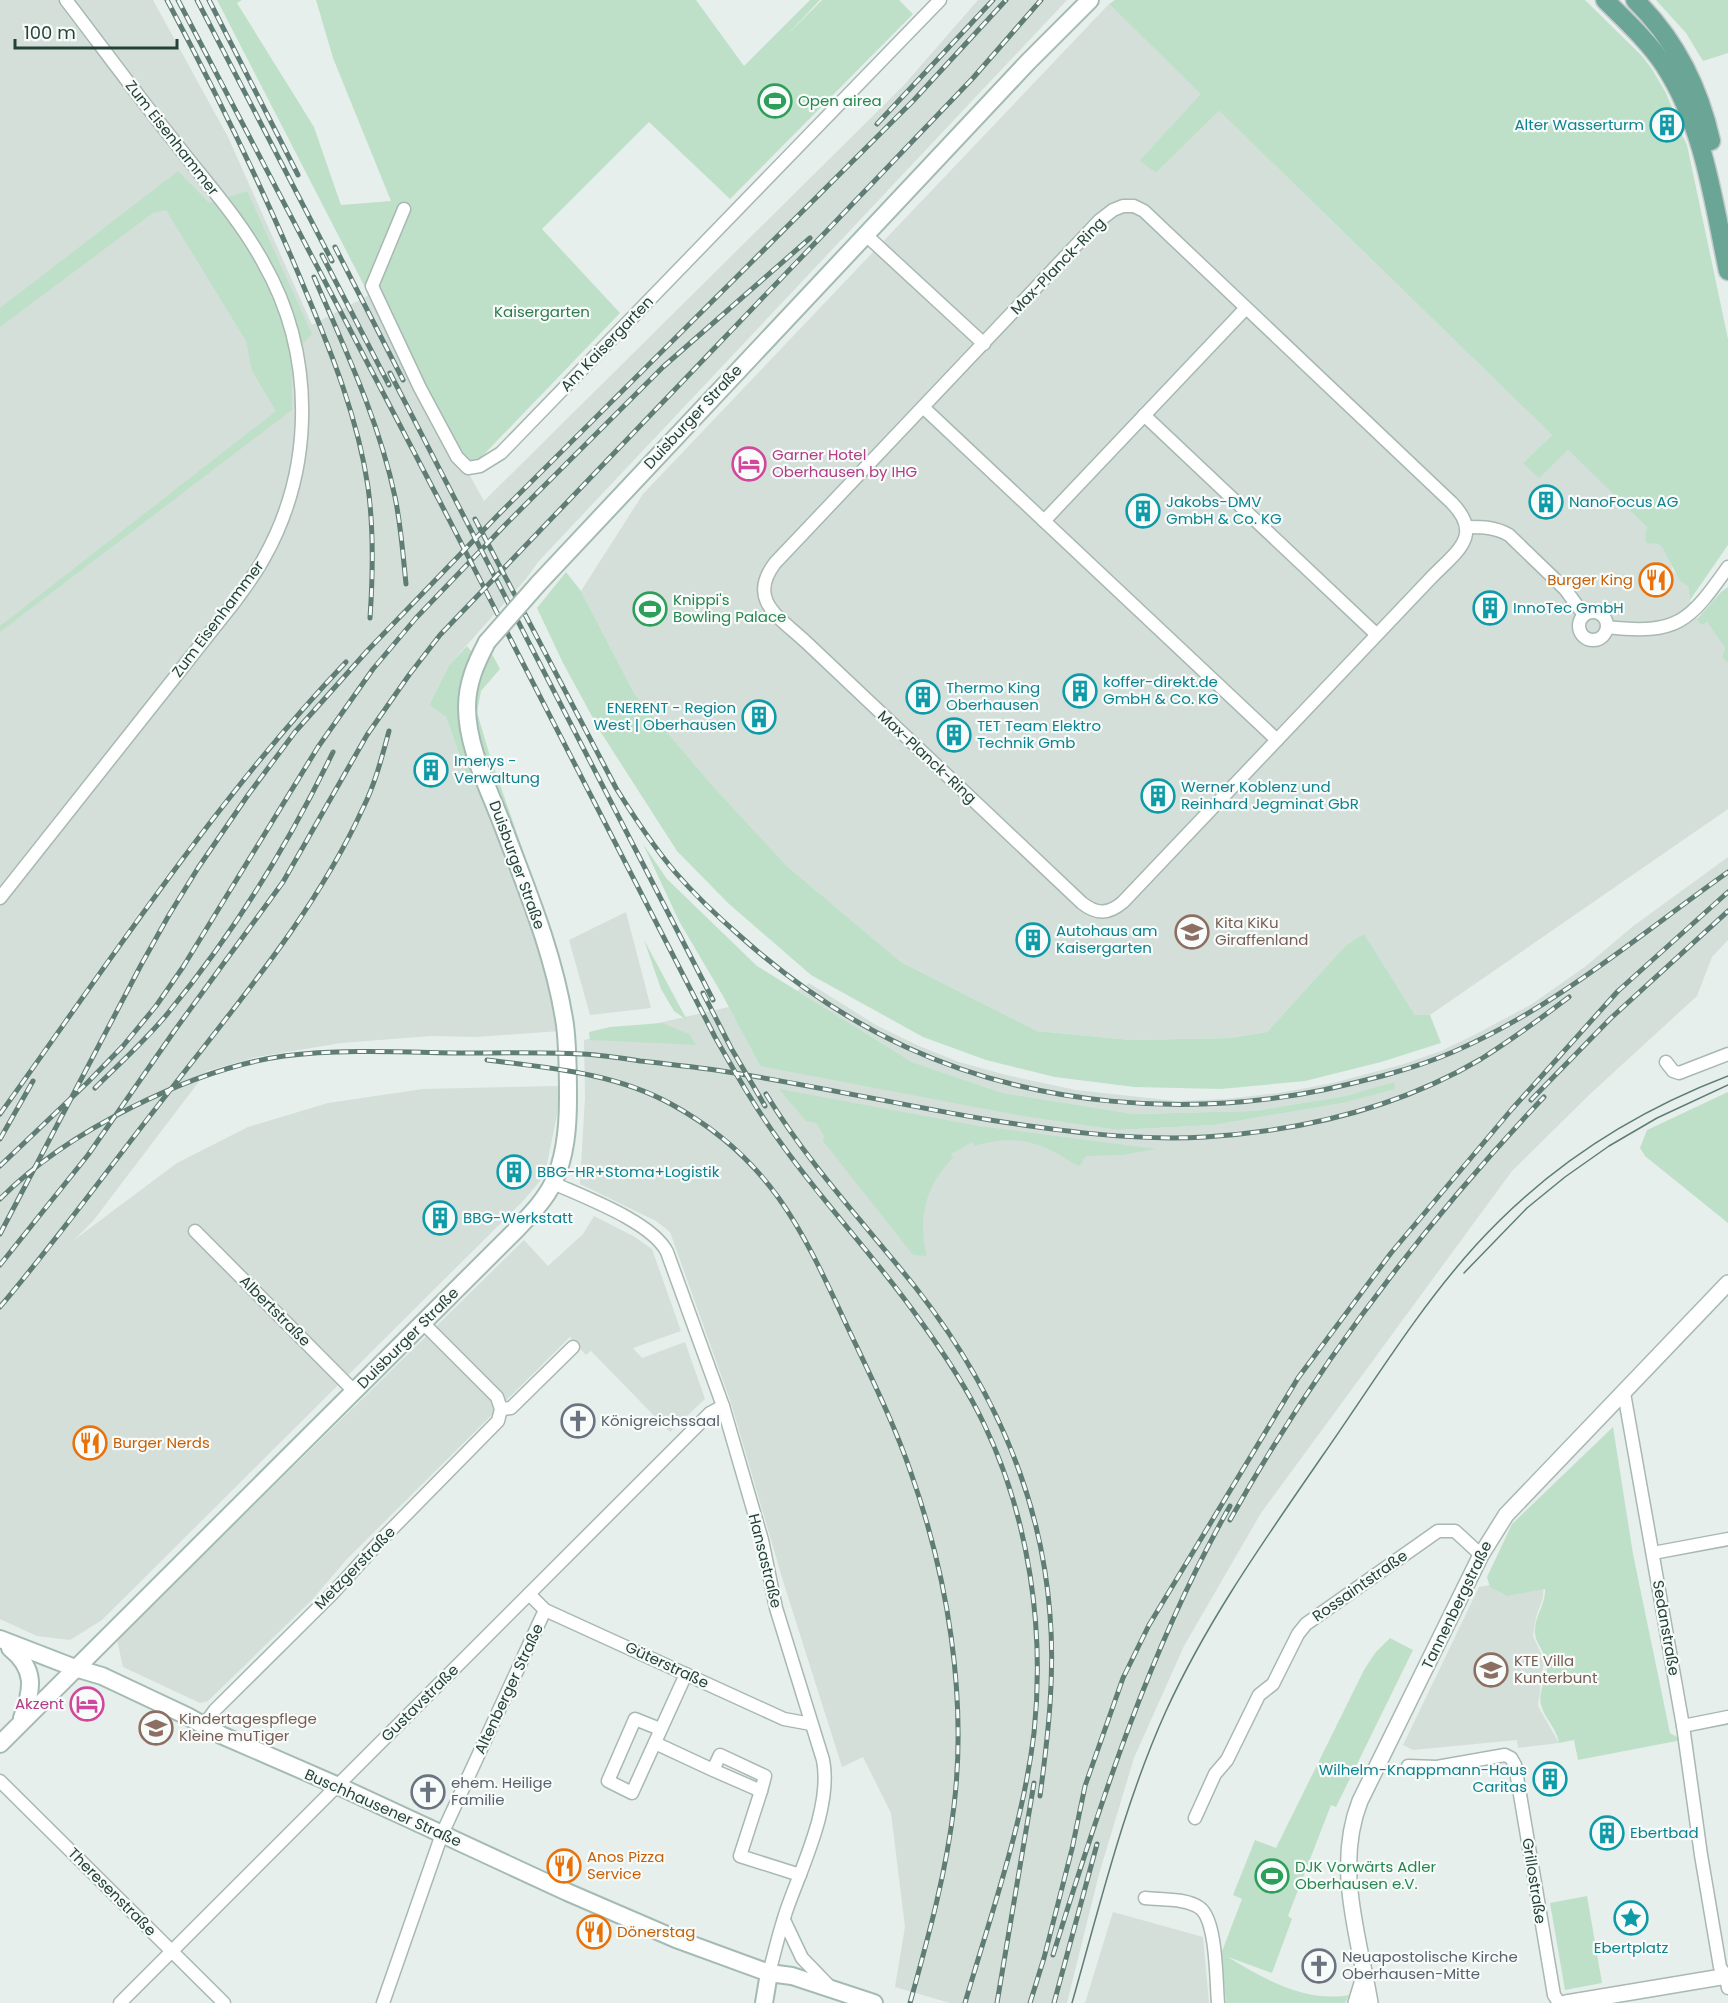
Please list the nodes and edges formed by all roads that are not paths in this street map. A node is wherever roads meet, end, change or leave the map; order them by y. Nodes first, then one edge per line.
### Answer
1 (66, 0) edge
2 (940, 0) edge
3 (1090, 0) edge
4 (1605, 0) edge
5 (1635, 0) edge
6 (404, 209) dead end
7 (1728, 218) edge
8 (867, 236) junction
9 (1728, 271) edge
10 (1246, 308) junction
11 (984, 344) junction
12 (924, 408) junction
13 (1144, 415) junction
14 (1044, 520) junction
15 (1467, 527) junction
16 (1728, 567) edge
17 (1584, 615) junction
18 (1607, 627) junction
19 (1376, 634) junction
20 (1276, 740) junction
21 (0, 898) edge
22 (1728, 1054) edge
23 (1666, 1062) dead end
24 (553, 1183) junction
25 (195, 1231) dead end
26 (1728, 1283) edge
27 (423, 1323) junction
28 (573, 1347) dead end
29 (354, 1391) junction
30 (1624, 1393) junction
31 (723, 1406) junction
32 (501, 1409) junction
33 (1728, 1539) edge
34 (1653, 1553) junction
35 (1481, 1555) junction
36 (529, 1594) junction
37 (545, 1610) junction
38 (0, 1639) edge
39 (75, 1668) junction
40 (686, 1674) junction
41 (1728, 1717) edge
42 (811, 1724) junction
43 (204, 1725) junction
44 (1683, 1725) junction
45 (18, 1726) junction
46 (660, 1730) junction
47 (655, 1743) junction
48 (0, 1744) edge
49 (1408, 1766) dead end
50 (0, 1781) edge
51 (336, 1785) junction
52 (1195, 1818) dead end
53 (442, 1834) junction
54 (800, 1875) junction
55 (1145, 1898) dead end
56 (784, 1920) junction
57 (171, 1952) junction
58 (769, 1973) junction
59 (1364, 1977) junction
60 (1726, 1977) edge
61 (832, 1989) junction
62 (120, 2003) edge
63 (224, 2003) edge
64 (383, 2003) edge
65 (764, 2003) edge
66 (874, 2003) edge
67 (1218, 2003) edge
68 (1356, 2003) edge
69 (1370, 2003) edge
70 (1559, 2003) edge
71 (1566, 2003) edge

1 - 21 street, Zum Eisenhammer
2 - 6 street, Am Kaisergarten
3 - 8 main road, Duisburger Straße
4 - 9 main road
5 - 7 main road
8 - 11 street
8 - 24 main road, Duisburger Straße, bridge
10 - 11 street, Max-Planck-Ring
10 - 13 street
10 - 15 street, Max-Planck-Ring
11 - 12 street, Max-Planck-Ring
12 - 14 street
12 - 20 street, Max-Planck-Ring
13 - 14 street
13 - 19 street
14 - 20 street
15 - 17 street
15 - 19 street, Max-Planck-Ring
16 - 18 street
17 - 18 street
17 - 18 street
19 - 20 street, Max-Planck-Ring
22 - 23 street
24 - 27 main road, Duisburger Straße
24 - 31 street, Hansastraße
25 - 29 street, Albertstraße
26 - 30 street, Tannenbergstraße
27 - 29 main road, Duisburger Straße
27 - 32 street
28 - 32 street, Metzgerstraße
29 - 39 main road, Duisburger Straße
30 - 34 street, Sedanstraße
30 - 35 street, Tannenbergstraße
31 - 36 street, Gustavstraße
31 - 42 street, Hansastraße
32 - 43 street, Metzgerstraße
33 - 34 street
34 - 44 street, Sedanstraße
35 - 52 street, Rossaintstraße
35 - 59 street, Tannenbergstraße
36 - 37 street, Güterstraße
36 - 51 street, Gustavstraße
37 - 40 street, Güterstraße
37 - 53 street, Altenberger Straße
38 - 39 main road, Buschhausener Straße
38 - 45 main road
39 - 43 main road, Buschhausener Straße
39 - 45 main road, Duisburger Straße
40 - 42 street, Güterstraße
40 - 46 street
41 - 44 street
42 - 54 street, Hansastraße
43 - 51 main road, Buschhausener Straße
44 - 60 street, Sedanstraße
45 - 48 main road, Duisburger Straße
46 - 47 street
46 - 47 street
47 - 54 street
49 - 70 street, Grillostraße
50 - 57 street, Theresenstraße
51 - 53 main road, Buschhausener Straße
51 - 57 street, Gustavstraße
53 - 58 main road, Buschhausener Straße
53 - 64 street, Altenberger Straße
54 - 56 street, Hansastraße
55 - 67 street
56 - 58 street, Hansastraße
56 - 61 street
57 - 62 street, Gustavstraße
57 - 63 street, Theresenstraße
58 - 61 main road, Buschhausener Straße
58 - 65 main road, Hansastraße
59 - 68 street
59 - 69 street, Tannenbergstraße
60 - 71 street
61 - 66 main road, Buschhausener Straße

